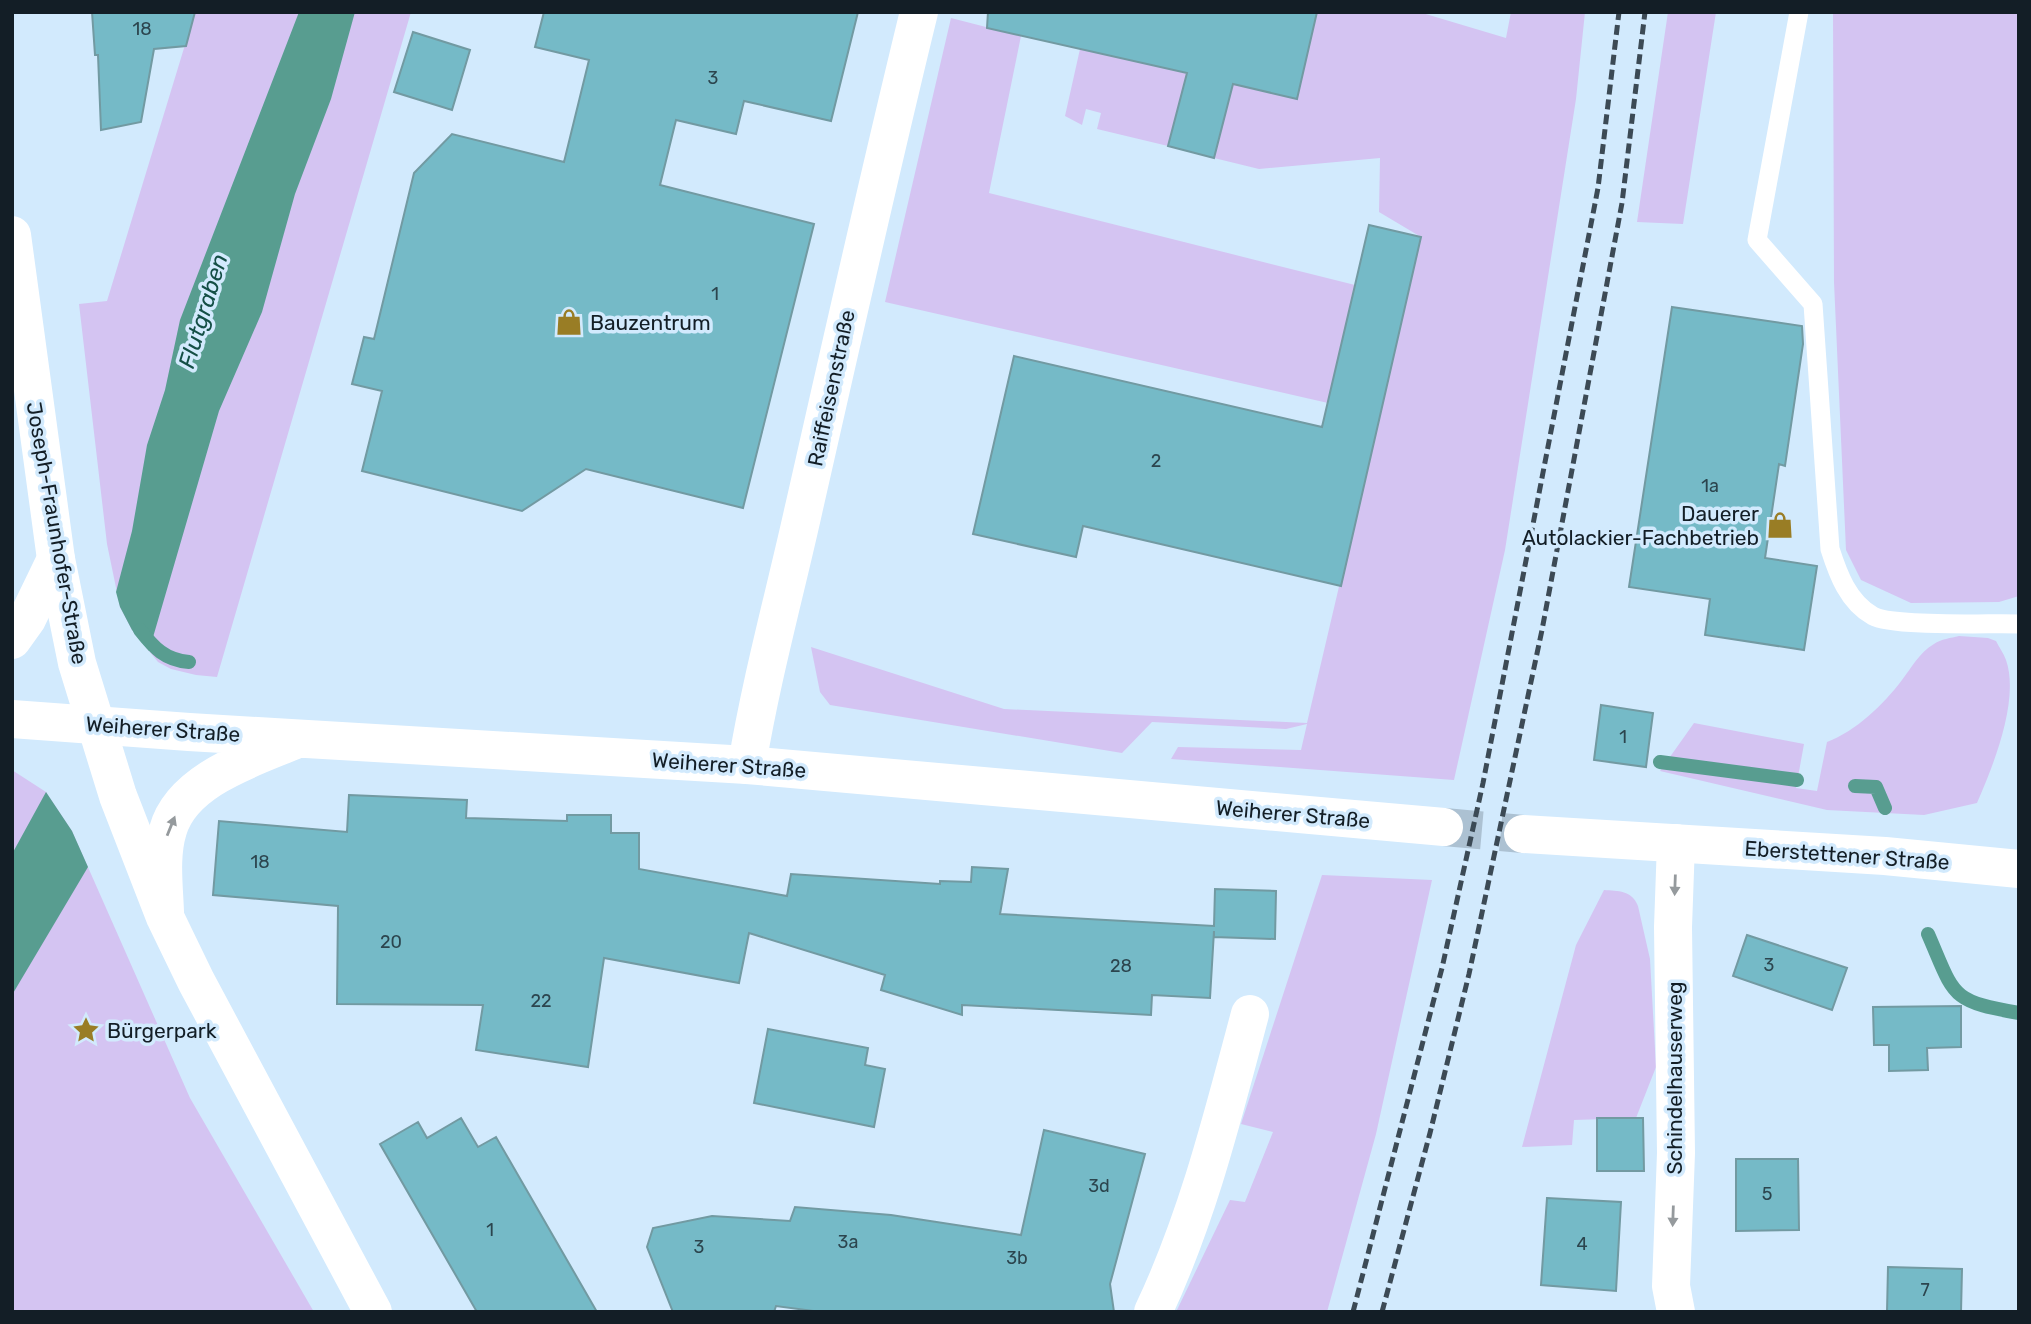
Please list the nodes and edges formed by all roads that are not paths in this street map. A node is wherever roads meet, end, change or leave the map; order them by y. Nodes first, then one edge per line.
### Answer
1 (919, 12) edge
2 (1798, 12) edge
3 (12, 235) edge
4 (56, 559) junction
5 (2019, 624) edge
6 (12, 640) edge
7 (12, 719) edge
8 (95, 725) junction
9 (299, 738) junction
10 (747, 765) junction
11 (1444, 827) tunnel mouth
12 (1523, 834) tunnel mouth
13 (1676, 843) junction
14 (2016, 860) edge
15 (165, 918) junction
16 (1250, 1014) dead end
17 (373, 1312) edge
18 (1153, 1312) edge
19 (1676, 1312) edge

1 - 10 main road, Raiffeisenstraße
2 - 5 lane
3 - 4 main road, Joseph-Fraunhofer-Straße
4 - 6 main road
4 - 8 main road, Joseph-Fraunhofer-Straße
7 - 8 main road, Weiherer Straße
8 - 9 main road, Weiherer Straße
8 - 15 main road, Joseph-Fraunhofer-Straße
9 - 10 main road, Weiherer Straße
15 -> 9 main road
10 - 11 main road, Weiherer Straße
12 - 13 main road
13 - 14 main road, Eberstettener Straße
13 -> 19 main road, Schindelhauserweg
15 - 17 main road, Joseph-Fraunhofer-Straße
16 - 18 main road

